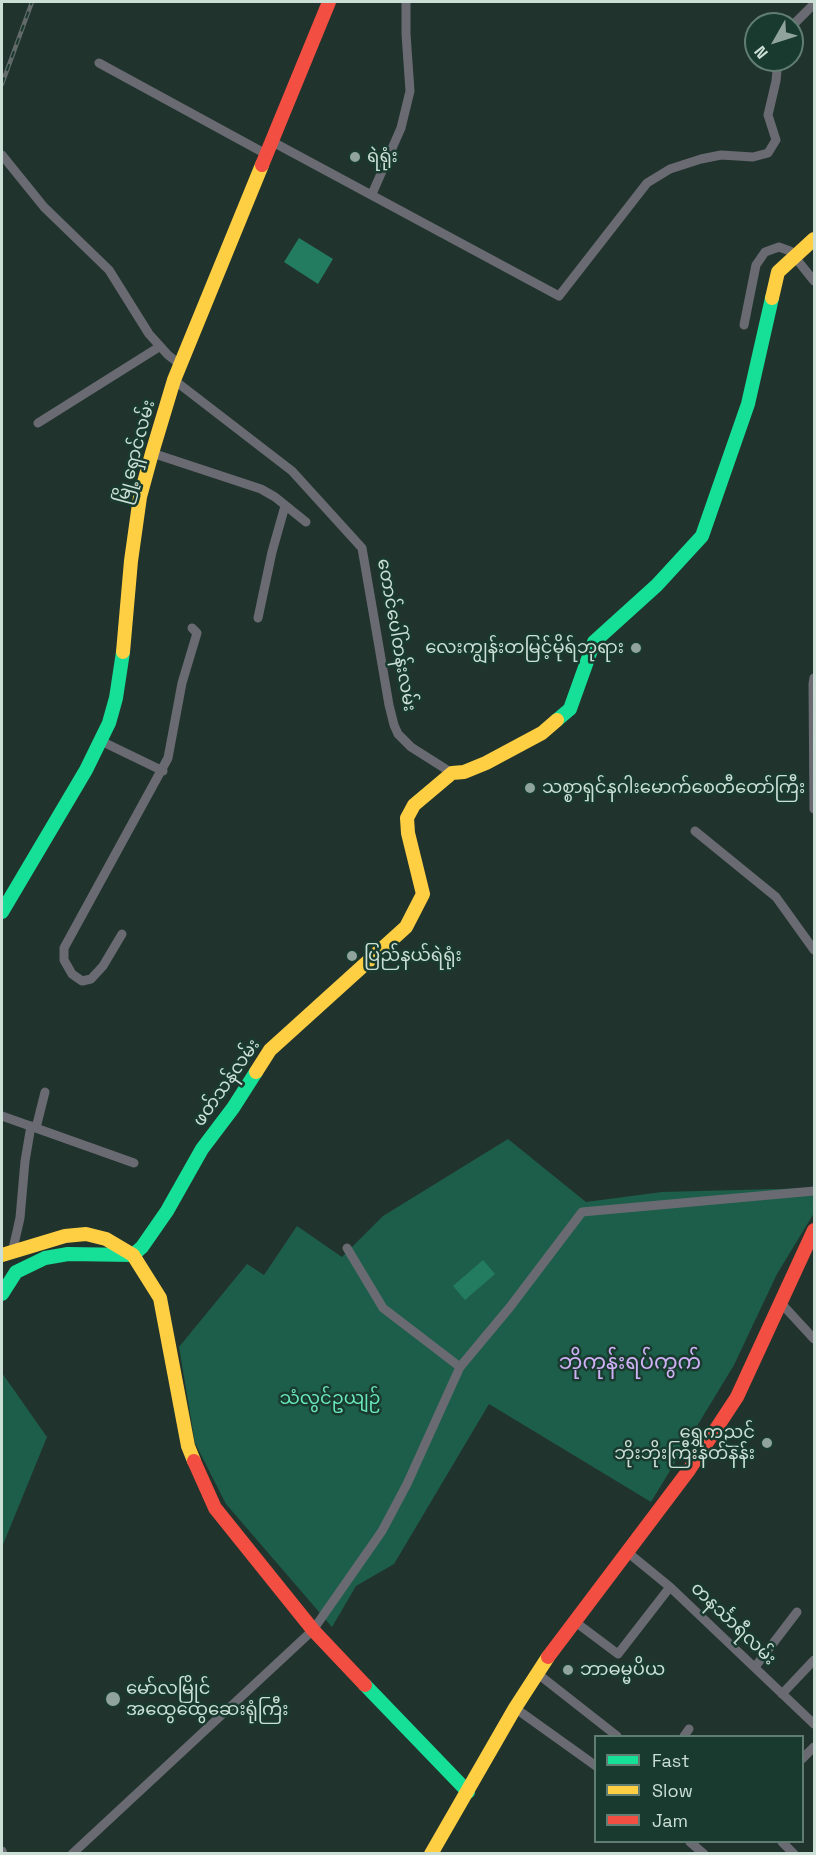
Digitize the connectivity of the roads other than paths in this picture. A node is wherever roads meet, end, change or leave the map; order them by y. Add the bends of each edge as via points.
1 (329, 2) edge
2 (406, 2) edge
3 (99, 63) dead end
4 (777, 72) edge
5 (271, 141) junction
6 (266, 154) junction
7 (2, 155) edge
8 (372, 194) junction
9 (814, 239) edge
10 (795, 257) junction
11 (814, 281) edge
12 (744, 325) dead end
13 (159, 347) junction
14 (181, 365) junction
15 (174, 380) junction
16 (38, 423) dead end
17 (152, 453) junction
18 (285, 506) junction
19 (306, 522) dead end
20 (258, 618) dead end
21 (192, 628) dead end
22 (814, 678) edge
23 (101, 741) junction
24 (163, 771) junction
25 (452, 773) junction
26 (814, 808) edge
27 (695, 831) dead end
28 (2, 912) edge
29 (122, 934) dead end
30 (814, 950) edge
31 (45, 1092) dead end
32 (2, 1116) edge
33 (34, 1127) junction
34 (134, 1163) dead end
35 (814, 1191) edge
36 (814, 1230) edge
37 (347, 1248) dead end
38 (7, 1254) edge
39 (133, 1255) junction
40 (2, 1294) edge
41 (780, 1302) junction
42 (814, 1339) edge
43 (460, 1366) junction
44 (626, 1551) junction
45 (670, 1587) junction
46 (797, 1612) dead end
47 (574, 1621) junction
48 (314, 1630) junction
49 (814, 1660) edge
50 (755, 1667) junction
51 (538, 1674) junction
52 (782, 1694) junction
53 (515, 1708) junction
54 (814, 1724) edge
55 (614, 1735) edge
56 (594, 1765) edge
57 (468, 1792) junction
58 (692, 1843) edge
59 (783, 1843) edge
60 (72, 1854) edge
61 (431, 1854) edge
62 (704, 1854) edge
63 (794, 1854) edge

1 - 5 main road, မြို့ရှောင်လမ်း
2 - 8 street via 411,91 402,128
3 - 6 street
4 - 8 street via 768,114 776,140 768,153 701,159 670,169 647,183 559,296
5 - 6 main road, မြို့ရှောင်လမ်း
5 - 8 street
6 - 14 main road, မြို့ရှောင်လမ်း
7 - 13 street via 44,207 109,270
9 - 10 main road
10 - 11 street
10 - 12 street via 779,247 765,252 756,265
10 - 25 main road via 778,272 748,404 702,536 657,585 594,642 570,708 542,733 486,763
13 - 14 street
13 - 16 street
14 - 15 main road, မြို့ရှောင်လမ်း
15 - 17 main road, မြို့ရှောင်လမ်း
15 - 25 street, တောင်ပေါ်တန်းလမ်း via 292,471 362,548 394,725 411,747
17 - 18 street via 261,489
17 - 23 main road, မြို့ရှောင်လမ်း via 140,497 116,698
18 - 19 street
18 - 20 street
21 - 24 street via 197,633
22 - 26 street
23 - 24 street
23 - 28 main road, မြို့ရှောင်လမ်း
24 - 29 street via 64,948 67,967 78,980 91,979
25 - 39 main road, ဖတ်သန်လမ်း via 414,805 407,818 423,894 406,927 270,1050 202,1149 167,1211
27 - 30 street via 776,897
31 - 33 street
32 - 33 street
33 - 34 street
33 - 38 street via 25,1161 20,1218
35 - 43 street via 582,1212
36 - 41 main road
37 - 43 street via 383,1308
38 - 39 main road via 65,1236 86,1234 106,1239
39 - 40 main road via 68,1254 45,1258 16,1272
39 - 48 main road via 160,1298 188,1446 215,1508
41 - 42 street
41 - 44 main road via 737,1397 689,1470
43 - 48 street via 382,1531
44 - 45 street, တနင်္သာရီလမ်း
44 - 47 main road
45 - 47 street via 618,1654
45 - 50 street, တနင်္သာရီလမ်း
46 - 50 street
47 - 51 main road
48 - 57 main road
48 - 60 street
49 - 52 street
50 - 52 street, တနင်္သာရီလမ်း
51 - 53 main road
51 - 55 street
52 - 54 street, တနင်္သာရီလမ်း
53 - 56 street
53 - 57 main road
57 - 61 main road
58 - 62 street
59 - 63 street

